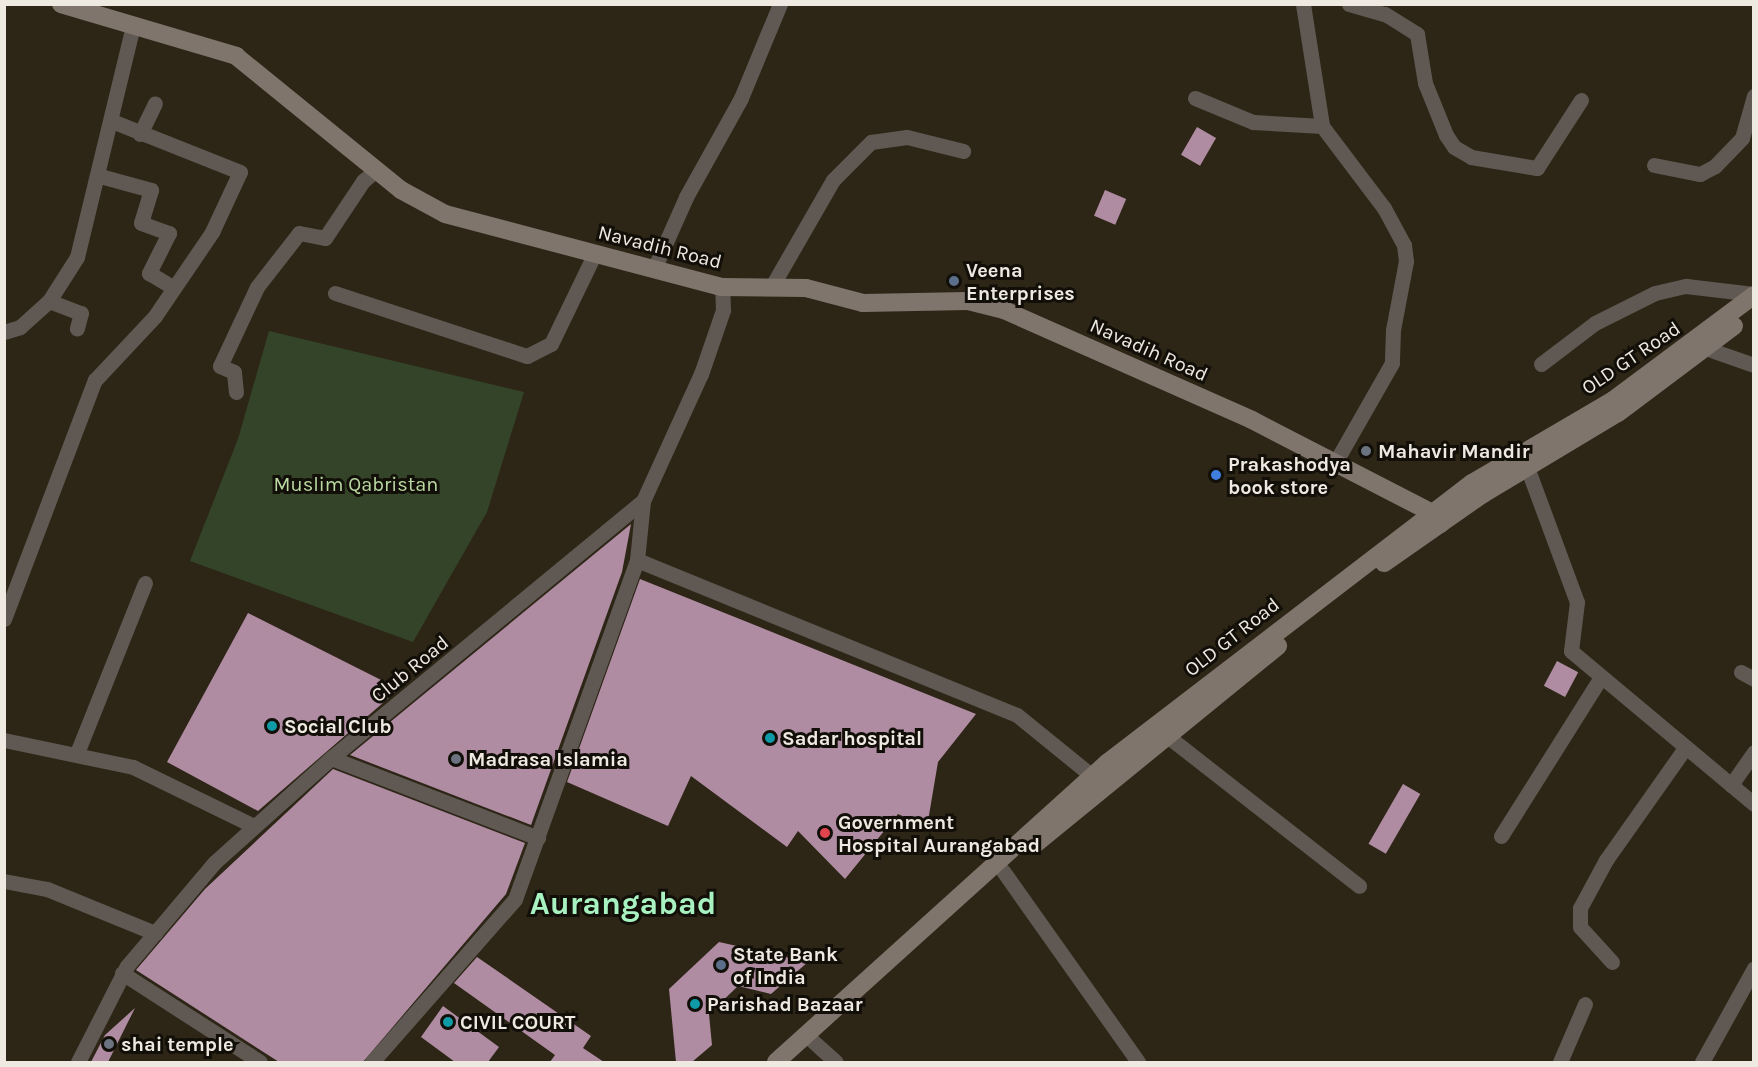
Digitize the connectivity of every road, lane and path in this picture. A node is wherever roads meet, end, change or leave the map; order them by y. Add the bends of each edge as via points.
1 (61, 4) edge
2 (780, 4) edge
3 (1303, 4) edge
4 (1349, 4) edge
5 (133, 26) junction
6 (1754, 96) edge
7 (1195, 98) dead end
8 (1581, 100) dead end
9 (155, 103) dead end
10 (112, 121) junction
11 (1322, 126) junction
12 (140, 134) junction
13 (963, 151) dead end
14 (1654, 165) dead end
15 (376, 170) junction
16 (100, 176) junction
17 (595, 253) junction
18 (654, 269) junction
19 (772, 286) junction
20 (722, 287) junction
21 (174, 288) junction
22 (335, 293) dead end
23 (1754, 295) edge
24 (49, 301) junction
25 (1754, 309) edge
26 (77, 328) dead end
27 (4, 332) edge
28 (1708, 349) junction
29 (1541, 364) dead end
30 (1754, 365) edge
31 (236, 392) dead end
32 (1335, 463) junction
33 (1527, 467) junction
34 (643, 501) junction
35 (1436, 518) junction
36 (637, 560) junction
37 (145, 583) dead end
38 (4, 619) edge
39 (1600, 679) junction
40 (1166, 735) junction
41 (4, 740) edge
42 (1685, 748) junction
43 (1754, 752) edge
44 (77, 753) junction
45 (331, 758) junction
46 (1092, 776) junction
47 (1731, 785) junction
48 (1754, 804) edge
49 (254, 826) junction
50 (1501, 836) dead end
51 (538, 838) junction
52 (1003, 871) junction
53 (4, 881) edge
54 (1359, 886) dead end
55 (155, 933) junction
56 (1612, 962) dead end
57 (1754, 968) edge
58 (122, 973) junction
59 (1585, 1004) dead end
60 (809, 1039) junction
61 (78, 1062) edge
62 (260, 1062) edge
63 (372, 1062) edge
64 (776, 1062) edge
65 (792, 1062) edge
66 (836, 1062) edge
67 (1138, 1062) edge
68 (1560, 1062) edge
69 (1702, 1062) edge

1 - 5 main road, Navadih Road
2 - 18 street via 741,98 686,196
3 - 11 street
4 - 8 street via 1385,14 1417,34 1425,83 1446,135 1454,147 1471,157 1537,168
5 - 10 street
5 - 15 main road, Navadih Road via 236,56
6 - 14 street via 1742,138 1715,166 1700,174
7 - 11 street via 1253,122
9 - 12 street
10 - 12 street
10 - 16 street
11 - 32 street via 1384,208 1404,245 1406,261 1393,330 1392,363
12 - 21 street via 240,172 212,232
13 - 19 street via 907,137 871,142 833,180
15 - 17 main road, Navadih Road via 400,190 445,214
15 - 31 street via 363,181 325,238 299,233 257,287 220,366 234,372
16 - 21 street via 151,190 141,223 169,233 149,273
16 - 24 street via 77,257
17 - 18 main road, Navadih Road
17 - 22 street via 551,344 527,356
18 - 20 main road, Navadih Road
19 - 20 main road, Navadih Road
19 - 32 main road, Navadih Road via 806,288 862,303 968,301 1004,310 1252,420
20 - 34 street, Club Road via 723,310 702,374
21 - 38 street via 155,316 94,380
23 - 29 street via 1686,286 1655,293 1595,323
23 - 35 main road, OLD GT Road via 1612,401 1472,483
24 - 26 street via 81,313
24 - 27 street via 20,327
25 - 28 main road, OLD GT Road
28 - 30 street
28 - 33 main road, OLD GT Road via 1618,413
32 - 35 main road, Navadih Road
33 - 35 main road, OLD GT Road
33 - 39 street via 1577,602 1571,651
34 - 36 street
34 - 45 street, Club Road
35 - 40 main road, OLD GT Road
35 - 46 main road, OLD GT Road
36 - 46 street via 1017,715
36 - 51 street
37 - 44 street
39 - 42 street
39 - 50 street
40 - 52 main road, OLD GT Road
40 - 54 street
41 - 44 street
42 - 47 street
42 - 56 street via 1606,860 1580,908 1580,927
43 - 47 street
44 - 49 street via 155,776
45 - 49 street, Club Road
45 - 51 street
46 - 60 main road, OLD GT Road
47 - 48 street
49 - 55 street, Club Road via 215,862
51 - 63 street via 507,911
52 - 60 main road, OLD GT Road
52 - 67 street
53 - 55 street via 47,889
55 - 58 street, Club Road
57 - 69 street
58 - 61 street, Club Road
58 - 62 street
59 - 68 street
60 - 64 main road, OLD GT Road
60 - 65 main road
60 - 66 street

